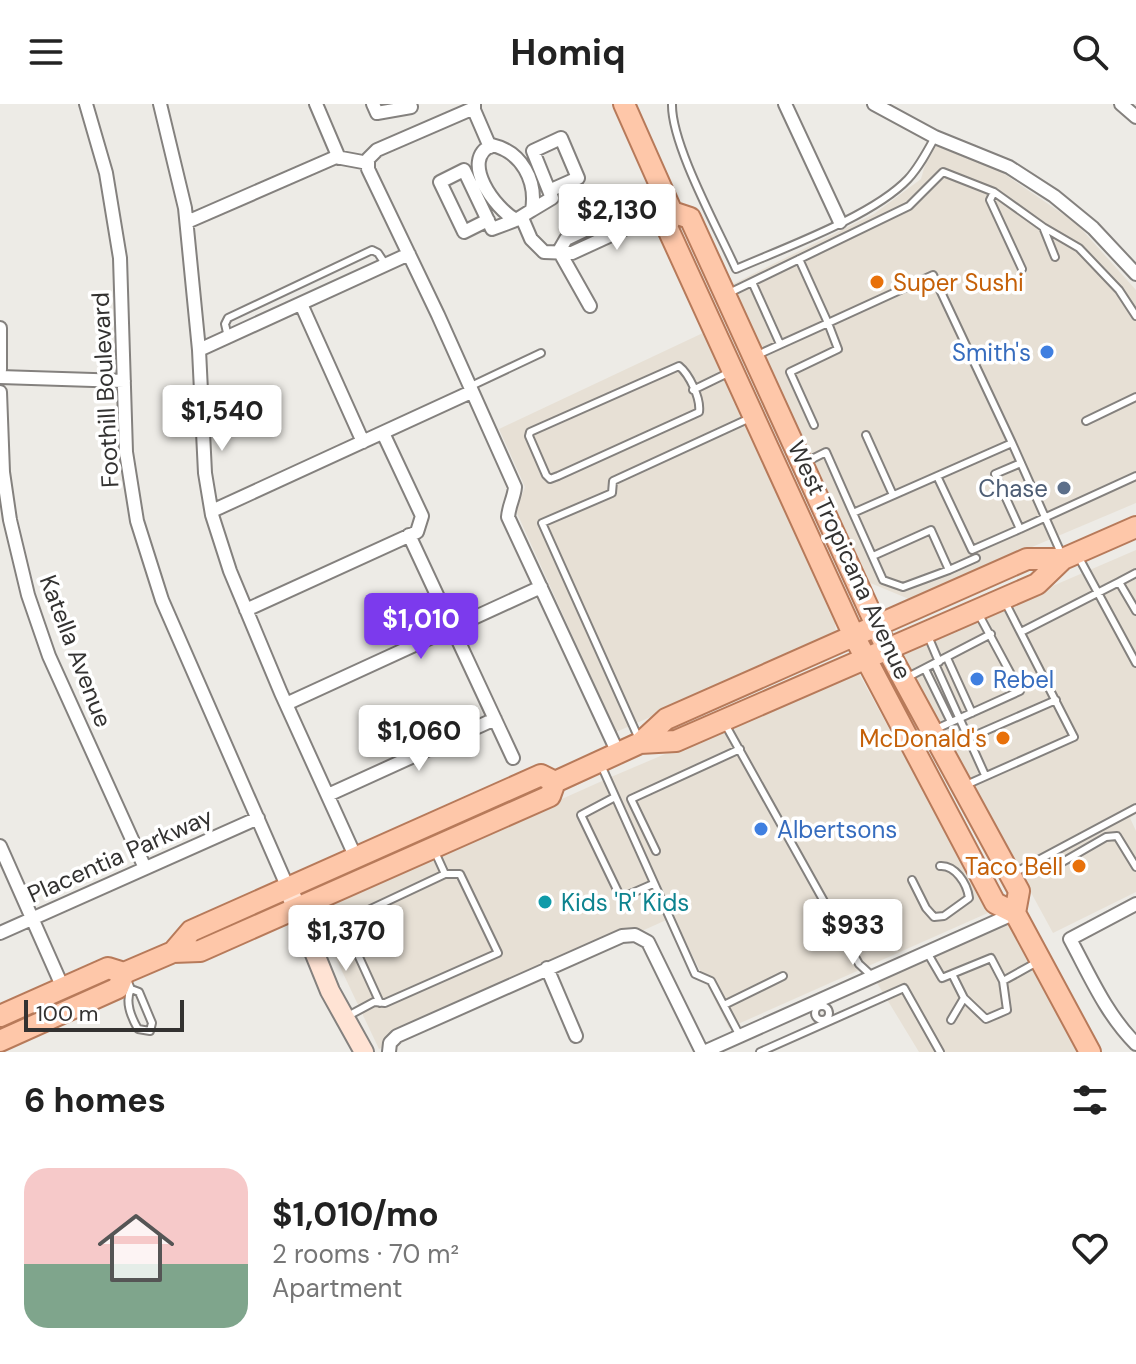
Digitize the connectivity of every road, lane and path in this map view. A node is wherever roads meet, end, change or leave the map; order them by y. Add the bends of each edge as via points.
1 (86, 104) edge
2 (160, 104) edge
3 (316, 104) edge
4 (373, 104) edge
5 (624, 104) edge
6 (672, 104) edge
7 (785, 104) edge
8 (874, 104) edge
9 (1121, 104) edge
10 (410, 105) edge
11 (474, 106) edge
12 (1136, 117) edge
13 (423, 130) junction
14 (935, 137) junction
15 (490, 147) junction
16 (339, 158) junction
17 (368, 163) junction
18 (551, 190) dead end
19 (994, 192) junction
20 (666, 206) junction
21 (523, 216) junction
22 (488, 220) junction
23 (187, 222) junction
24 (840, 222) junction
25 (1043, 227) junction
26 (559, 251) junction
27 (409, 254) junction
28 (1055, 257) dead end
29 (799, 259) junction
30 (386, 265) junction
31 (1022, 269) dead end
32 (1136, 274) edge
33 (689, 275) junction
34 (752, 282) junction
35 (725, 295) junction
36 (301, 304) junction
37 (590, 306) dead end
38 (1136, 316) edge
39 (828, 323) junction
40 (0, 328) edge
41 (228, 337) junction
42 (780, 344) junction
43 (199, 350) junction
44 (541, 353) dead end
45 (753, 356) junction
46 (0, 370) edge
47 (733, 371) junction
48 (0, 377) edge
49 (124, 381) junction
50 (470, 390) junction
51 (693, 390) junction
52 (0, 392) edge
53 (1136, 397) edge
54 (754, 417) junction
55 (1086, 421) dead end
56 (814, 425) dead end
57 (383, 433) junction
58 (866, 435) dead end
59 (363, 442) junction
60 (1012, 443) junction
61 (1021, 463) junction
62 (802, 464) junction
63 (937, 476) junction
64 (1136, 476) edge
65 (893, 495) junction
66 (212, 511) junction
67 (853, 513) junction
68 (1045, 517) junction
69 (5, 520) edge
70 (1136, 527) edge
71 (1020, 529) junction
72 (409, 535) junction
73 (972, 550) junction
74 (873, 556) junction
75 (1070, 556) junction
76 (976, 558) junction
77 (949, 570) junction
78 (1136, 573) edge
79 (984, 578) junction
80 (1119, 582) junction
81 (541, 587) junction
82 (1097, 593) junction
83 (1003, 599) junction
84 (246, 610) junction
85 (976, 610) junction
86 (1136, 611) edge
87 (877, 626) junction
88 (452, 627) junction
89 (926, 632) junction
90 (1021, 632) junction
91 (991, 634) junction
92 (854, 636) junction
93 (887, 649) junction
94 (865, 658) junction
95 (947, 658) junction
96 (937, 663) junction
97 (1136, 663) edge
98 (925, 669) junction
99 (904, 679) junction
100 (1056, 700) junction
101 (286, 704) junction
102 (972, 713) junction
103 (960, 718) junction
104 (495, 719) junction
105 (723, 721) junction
106 (942, 727) junction
107 (969, 738) junction
108 (640, 743) junction
109 (740, 749) junction
110 (609, 757) junction
111 (513, 758) dead end
112 (985, 775) junction
113 (555, 782) junction
114 (962, 787) junction
115 (328, 795) junction
116 (615, 797) junction
117 (1136, 808) edge
118 (258, 818) junction
119 (0, 846) edge
120 (433, 848) junction
121 (656, 851) dead end
122 (356, 858) junction
123 (940, 866) dead end
124 (1136, 867) edge
125 (145, 868) junction
126 (1047, 871) dead end
127 (445, 874) junction
128 (1010, 876) junction
129 (912, 880) dead end
130 (653, 884) junction
131 (288, 888) junction
132 (1136, 904) edge
133 (295, 909) junction
134 (1015, 913) junction
135 (32, 918) junction
136 (0, 933) edge
137 (173, 952) junction
138 (928, 954) junction
139 (1040, 960) junction
140 (547, 968) junction
141 (952, 974) junction
142 (783, 976) dead end
143 (874, 978) junction
144 (127, 981) junction
145 (1003, 981) junction
146 (63, 988) junction
147 (964, 998) junction
148 (380, 1003) junction
149 (818, 1004) junction
150 (724, 1005) junction
151 (0, 1016) edge
152 (345, 1018) junction
153 (951, 1020) dead end
154 (826, 1022) junction
155 (576, 1036) dead end
156 (741, 1037) junction
157 (0, 1041) edge
158 (1136, 1044) edge
159 (1085, 1048) edge
160 (364, 1052) edge
161 (389, 1052) edge
162 (703, 1052) edge
163 (760, 1052) edge
164 (940, 1052) edge

1 - 49 street, Foothill Boulevard via 116,230
2 - 23 street
3 - 16 street
4 - 10 street via 377,113
5 - 20 main road, West Tropicana Avenue
6 - 24 lane via 681,147 736,269
7 - 24 street
8 - 14 street
9 - 12 street
10 - 13 street
11 - 13 street
11 - 15 street
13 - 17 street via 377,150
14 - 24 lane via 908,180
14 - 32 street via 1009,167 1054,196
15 - 21 street via 504,148 519,159 535,195
15 - 21 street via 478,160 478,170 505,214
16 - 17 street
16 - 23 street
17 - 27 street
18 - 21 street via 552,198
19 - 25 lane
19 - 29 lane via 943,172 909,206
19 - 31 lane via 990,200
20 - 26 street via 572,253
20 - 33 main road, West Tropicana Avenue via 667,227
20 - 35 main road, West Tropicana Avenue via 690,218
21 - 22 street via 492,229
21 - 26 street via 531,239 544,252
22 - 22 street via 464,170 440,182 464,232
23 - 43 street
25 - 28 lane
25 - 38 lane via 1079,248
26 - 37 street
27 - 30 street
27 - 50 street
29 - 34 lane
29 - 39 lane
30 - 36 street
30 - 41 lane via 372,250 228,318
33 - 45 main road via 712,296 738,350
33 - 47 main road, West Tropicana Avenue
34 - 35 lane
34 - 42 lane
35 - 45 main road, West Tropicana Avenue
36 - 41 street
36 - 59 street
39 - 42 lane
39 - 56 lane via 838,349 790,372
39 - 60 lane via 933,275
40 - 46 street
41 - 43 street
42 - 45 lane
43 - 66 street
44 - 50 lane
45 - 62 main road, West Tropicana Avenue
47 - 51 lane
47 - 54 main road, West Tropicana Avenue
48 - 49 street
49 - 118 street, Foothill Boulevard via 129,475 148,561
50 - 57 street
50 - 81 street via 515,487 508,517
51 - 51 lane via 684,370 671,368 529,436 550,479 699,412
52 - 69 street, Katella Avenue
53 - 55 lane
54 - 92 main road, West Tropicana Avenue
54 - 108 lane via 613,481 612,493 542,523
57 - 59 street
57 - 72 street via 422,516 417,532
58 - 65 lane
59 - 66 street
60 - 61 lane
60 - 63 lane
61 - 68 lane
61 - 71 lane via 995,474
62 - 67 lane via 826,452
62 - 87 main road, West Tropicana Avenue
63 - 65 lane
63 - 73 lane
64 - 68 lane
65 - 67 lane
66 - 84 street
67 - 74 lane
68 - 71 lane
68 - 75 lane
69 - 125 street, Katella Avenue via 49,656
70 - 75 main road
71 - 73 lane
72 - 84 street
72 - 88 street
73 - 76 lane
74 - 77 lane via 883,580 903,587
74 - 77 lane via 931,530
75 - 79 main road via 1027,559
75 - 82 lane
75 - 83 main road via 1037,584
76 - 77 lane
76 - 79 lane
78 - 80 lane
79 - 87 main road
80 - 82 lane
80 - 86 lane
81 - 88 street
81 - 110 street
82 - 90 lane
82 - 97 lane
83 - 85 main road
83 - 90 lane
84 - 101 street
85 - 89 main road
85 - 91 lane
87 - 92 main road
87 - 93 main road, West Tropicana Avenue
88 - 101 street
88 - 104 street
89 - 93 main road
89 - 96 lane
90 - 100 lane
91 - 95 lane
91 - 102 lane via 1020,691
92 - 94 main road, West Tropicana Avenue
92 - 108 main road via 666,719
93 - 94 main road
93 - 99 main road, West Tropicana Avenue
94 - 105 main road
94 - 134 main road, West Tropicana Avenue via 995,903
95 - 96 lane
95 - 102 lane
96 - 98 lane
96 - 103 lane
98 - 99 lane
98 - 106 lane
99 - 106 main road, West Tropicana Avenue
100 - 107 lane
100 - 112 lane via 1074,737
101 - 115 street
102 - 103 lane
103 - 106 lane
103 - 107 lane
104 - 111 street
104 - 115 street
105 - 108 main road via 676,741
105 - 109 lane
106 - 114 main road, West Tropicana Avenue
107 - 112 lane
108 - 110 main road
109 - 121 lane via 631,799
109 - 143 lane via 859,964
110 - 113 main road
110 - 116 lane
112 - 114 lane
113 - 120 main road via 550,796
113 - 122 main road via 541,775
114 - 128 main road, West Tropicana Avenue
115 - 122 street
116 - 130 lane
116 - 130 lane via 581,815 621,898
117 - 128 lane
118 - 125 street, Placentia Parkway
118 - 131 street, Foothill Boulevard
119 - 135 street
120 - 127 lane
120 - 133 main road
122 - 131 main road
123 - 129 lane via 955,871 969,898 944,916 934,917 926,908
124 - 126 lane via 1117,836 1106,837
125 - 135 street, Placentia Parkway
127 - 148 lane via 343,922
127 - 148 lane via 460,874 498,953
128 - 134 main road, West Tropicana Avenue via 1019,891
130 - 150 lane via 695,974 711,981
131 - 133 street
131 - 137 main road via 191,931
132 - 158 street via 1070,939 1105,1006
133 - 137 main road via 200,951
133 - 152 street
134 - 138 street
134 - 139 main road, West Tropicana Avenue
135 - 136 street, Placentia Parkway
135 - 146 street
137 - 144 main road
138 - 141 lane via 942,978
138 - 143 street
139 - 145 lane
139 - 159 main road, West Tropicana Avenue
140 - 155 street
140 - 161 street via 397,1036
140 - 162 street via 635,935 648,942
141 - 145 lane via 991,958
141 - 147 lane
142 - 150 lane
143 - 149 street
144 - 144 lane via 134,1022 138,1029 150,1031 152,1023 139,992
144 - 146 main road via 108,968
144 - 157 main road
145 - 147 lane via 1007,1010 986,1019
146 - 151 main road
147 - 153 lane
148 - 152 lane
149 - 154 lane via 814,1013
149 - 156 street
150 - 156 lane
152 - 160 street
154 - 163 lane
154 - 164 lane via 904,988
156 - 162 street

